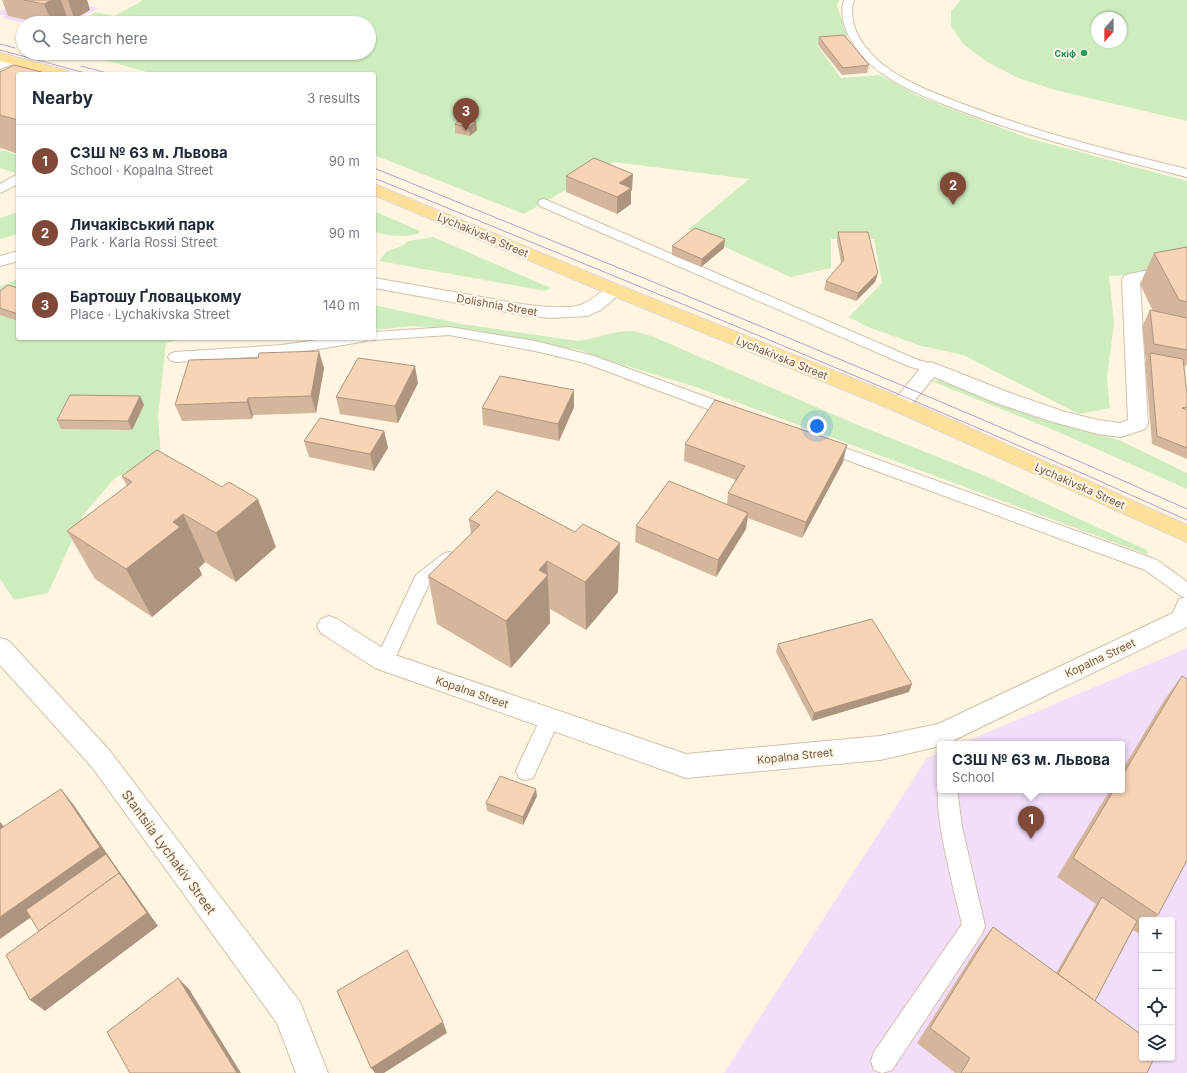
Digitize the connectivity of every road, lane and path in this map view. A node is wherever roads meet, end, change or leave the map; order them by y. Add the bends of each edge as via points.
1 (849, 0) edge
2 (3, 60) edge
3 (54, 72) edge
4 (1187, 174) edge
5 (16, 179) edge
6 (0, 189) edge
7 (376, 190) edge
8 (544, 204) dead end
9 (16, 257) edge
10 (0, 261) edge
11 (1158, 273) edge
12 (376, 283) edge
13 (615, 290) junction
14 (376, 336) edge
15 (348, 340) edge
16 (175, 357) dead end
17 (931, 368) junction
18 (900, 405) junction
19 (748, 418) edge
20 (808, 439) edge
21 (1187, 534) edge
22 (461, 549) edge
23 (1187, 591) edge
24 (1187, 606) edge
25 (329, 626) dead end
26 (0, 648) edge
27 (384, 661) junction
28 (550, 719) junction
29 (942, 739) edge
30 (526, 771) dead end
31 (947, 793) edge
32 (883, 1061) dead end
33 (312, 1073) edge

1 - 4 lane via 846,7 848,20 852,34 861,47 888,73 911,87 987,118 1038,135
2 - 3 main road
5 - 6 lane
7 - 13 main road, Lychakivska Street
8 - 17 lane
9 - 10 street
11 - 17 street via 1131,279 1138,424 1121,430 1060,417 1003,398
12 - 13 street, Dolishnia Street via 550,313 581,312 595,306
13 - 18 main road, Lychakivska Street
14 - 19 lane via 449,331 535,346 589,359
15 - 16 lane via 282,350
17 - 18 street
18 - 21 main road, Lychakivska Street
20 - 23 lane via 1151,565
22 - 27 lane via 422,580
24 - 29 street, Kopalna Street via 1182,619
25 - 27 street, Kopalna Street
26 - 33 street, Stantsiia Lychakiv Street via 101,759 289,1013
27 - 28 street, Kopalna Street
28 - 29 street, Kopalna Street via 686,766 880,748
28 - 30 lane
31 - 32 lane via 951,827 974,926

